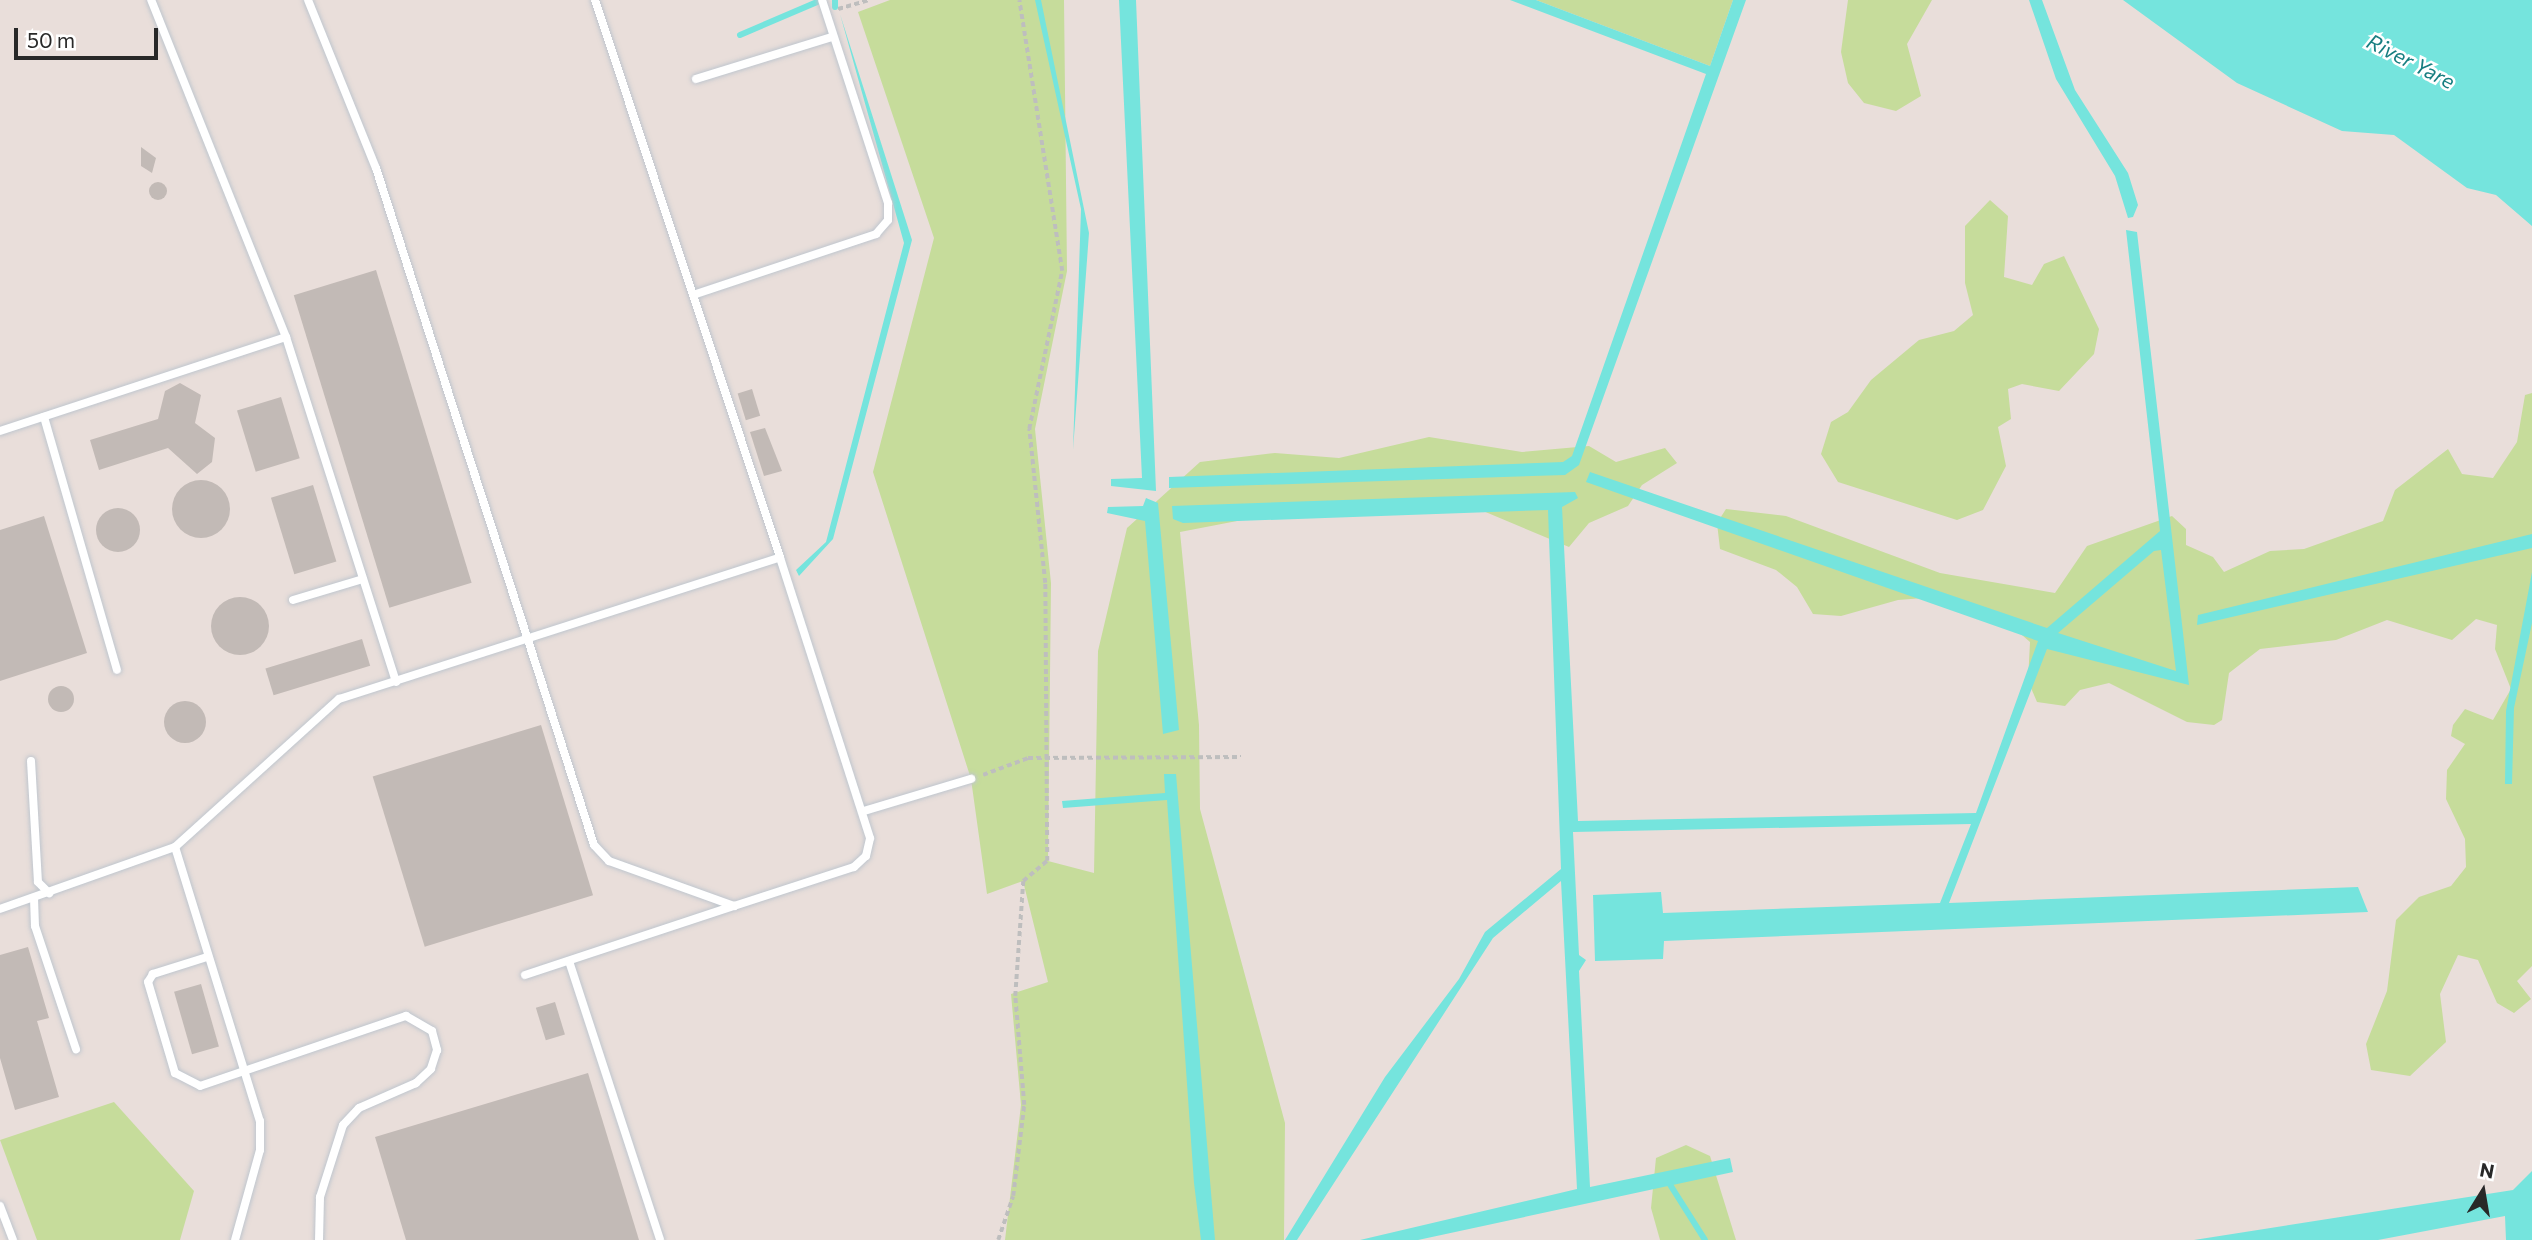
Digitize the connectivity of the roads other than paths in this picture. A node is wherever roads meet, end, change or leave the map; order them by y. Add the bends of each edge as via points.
1 (151, 0) edge
2 (308, 0) edge
3 (595, 0) edge
4 (822, 0) edge
5 (832, 37) junction
6 (696, 79) dead end
7 (696, 294) junction
8 (286, 337) junction
9 (44, 417) junction
10 (0, 431) edge
11 (780, 557) junction
12 (363, 579) junction
13 (293, 600) dead end
14 (528, 640) junction
15 (117, 670) dead end
16 (396, 682) junction
17 (31, 761) dead end
18 (971, 779) road end
19 (864, 811) junction
20 (175, 846) junction
21 (49, 894) junction
22 (34, 898) junction
23 (734, 906) junction
24 (0, 909) edge
25 (207, 957) junction
26 (569, 961) junction
27 (525, 975) dead end
28 (76, 1049) dead end
29 (243, 1067) junction
30 (0, 1206) edge
31 (13, 1240) edge
32 (234, 1240) edge
33 (320, 1240) edge
34 (660, 1240) edge

1 - 8 lane
2 - 14 lane via 376,168
3 - 7 lane
4 - 5 lane
5 - 6 lane
5 - 7 lane via 888,203 888,220 876,234
7 - 11 lane
8 - 9 lane
8 - 12 lane
9 - 10 lane
9 - 15 lane
11 - 14 lane
11 - 19 lane
12 - 13 lane
12 - 16 lane
14 - 16 lane
14 - 23 lane via 594,845 609,862
16 - 20 lane via 329,706
17 - 21 lane via 38,882
18 - 19 lane
19 - 23 lane via 870,838 866,856 854,867
20 - 21 lane
20 - 25 lane
21 - 22 lane
22 - 24 lane
22 - 28 lane via 35,926
23 - 26 lane
25 - 29 lane
25 - 29 lane via 153,974 148,982 175,1073 200,1086
26 - 27 lane
26 - 34 lane
29 - 32 lane via 260,1121 260,1150
29 - 33 lane via 406,1016 432,1031 437,1050 431,1069 416,1083 359,1108 343,1125 320,1197
30 - 31 lane

